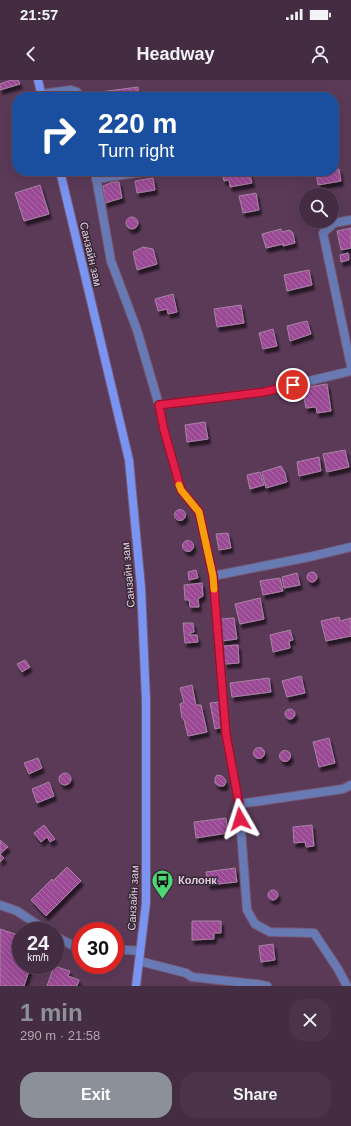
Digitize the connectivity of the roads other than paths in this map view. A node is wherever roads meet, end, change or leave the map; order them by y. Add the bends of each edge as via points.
1 (38, 80) edge
2 (40, 92) edge
3 (59, 92) edge
4 (77, 92) edge
5 (61, 176) edge
6 (96, 176) edge
7 (351, 220) edge
8 (351, 366) edge
9 (351, 371) edge
10 (159, 405) junction
11 (351, 547) edge
12 (213, 576) junction
13 (351, 785) edge
14 (239, 804) junction
15 (0, 905) edge
16 (34, 922) edge
17 (124, 950) edge
18 (140, 951) junction
19 (139, 961) junction
20 (136, 986) edge
21 (267, 986) edge
22 (347, 986) edge

1 - 2 main road
3 - 4 street
5 - 18 main road, Санзайн зам via 129,460 141,587 146,700 146,903
6 - 10 street via 110,261 137,330
7 - 8 street via 334,223 323,233
9 - 10 street via 264,392
10 - 12 street via 181,490 199,512
11 - 12 street
12 - 14 street via 226,734
13 - 14 street via 344,789
14 - 22 street via 247,910 255,924 270,932 314,933
15 - 16 street via 17,911
17 - 18 street
18 - 19 main road, Санзайн зам
19 - 20 main road, Санзайн зам
19 - 21 street via 186,973 192,977

